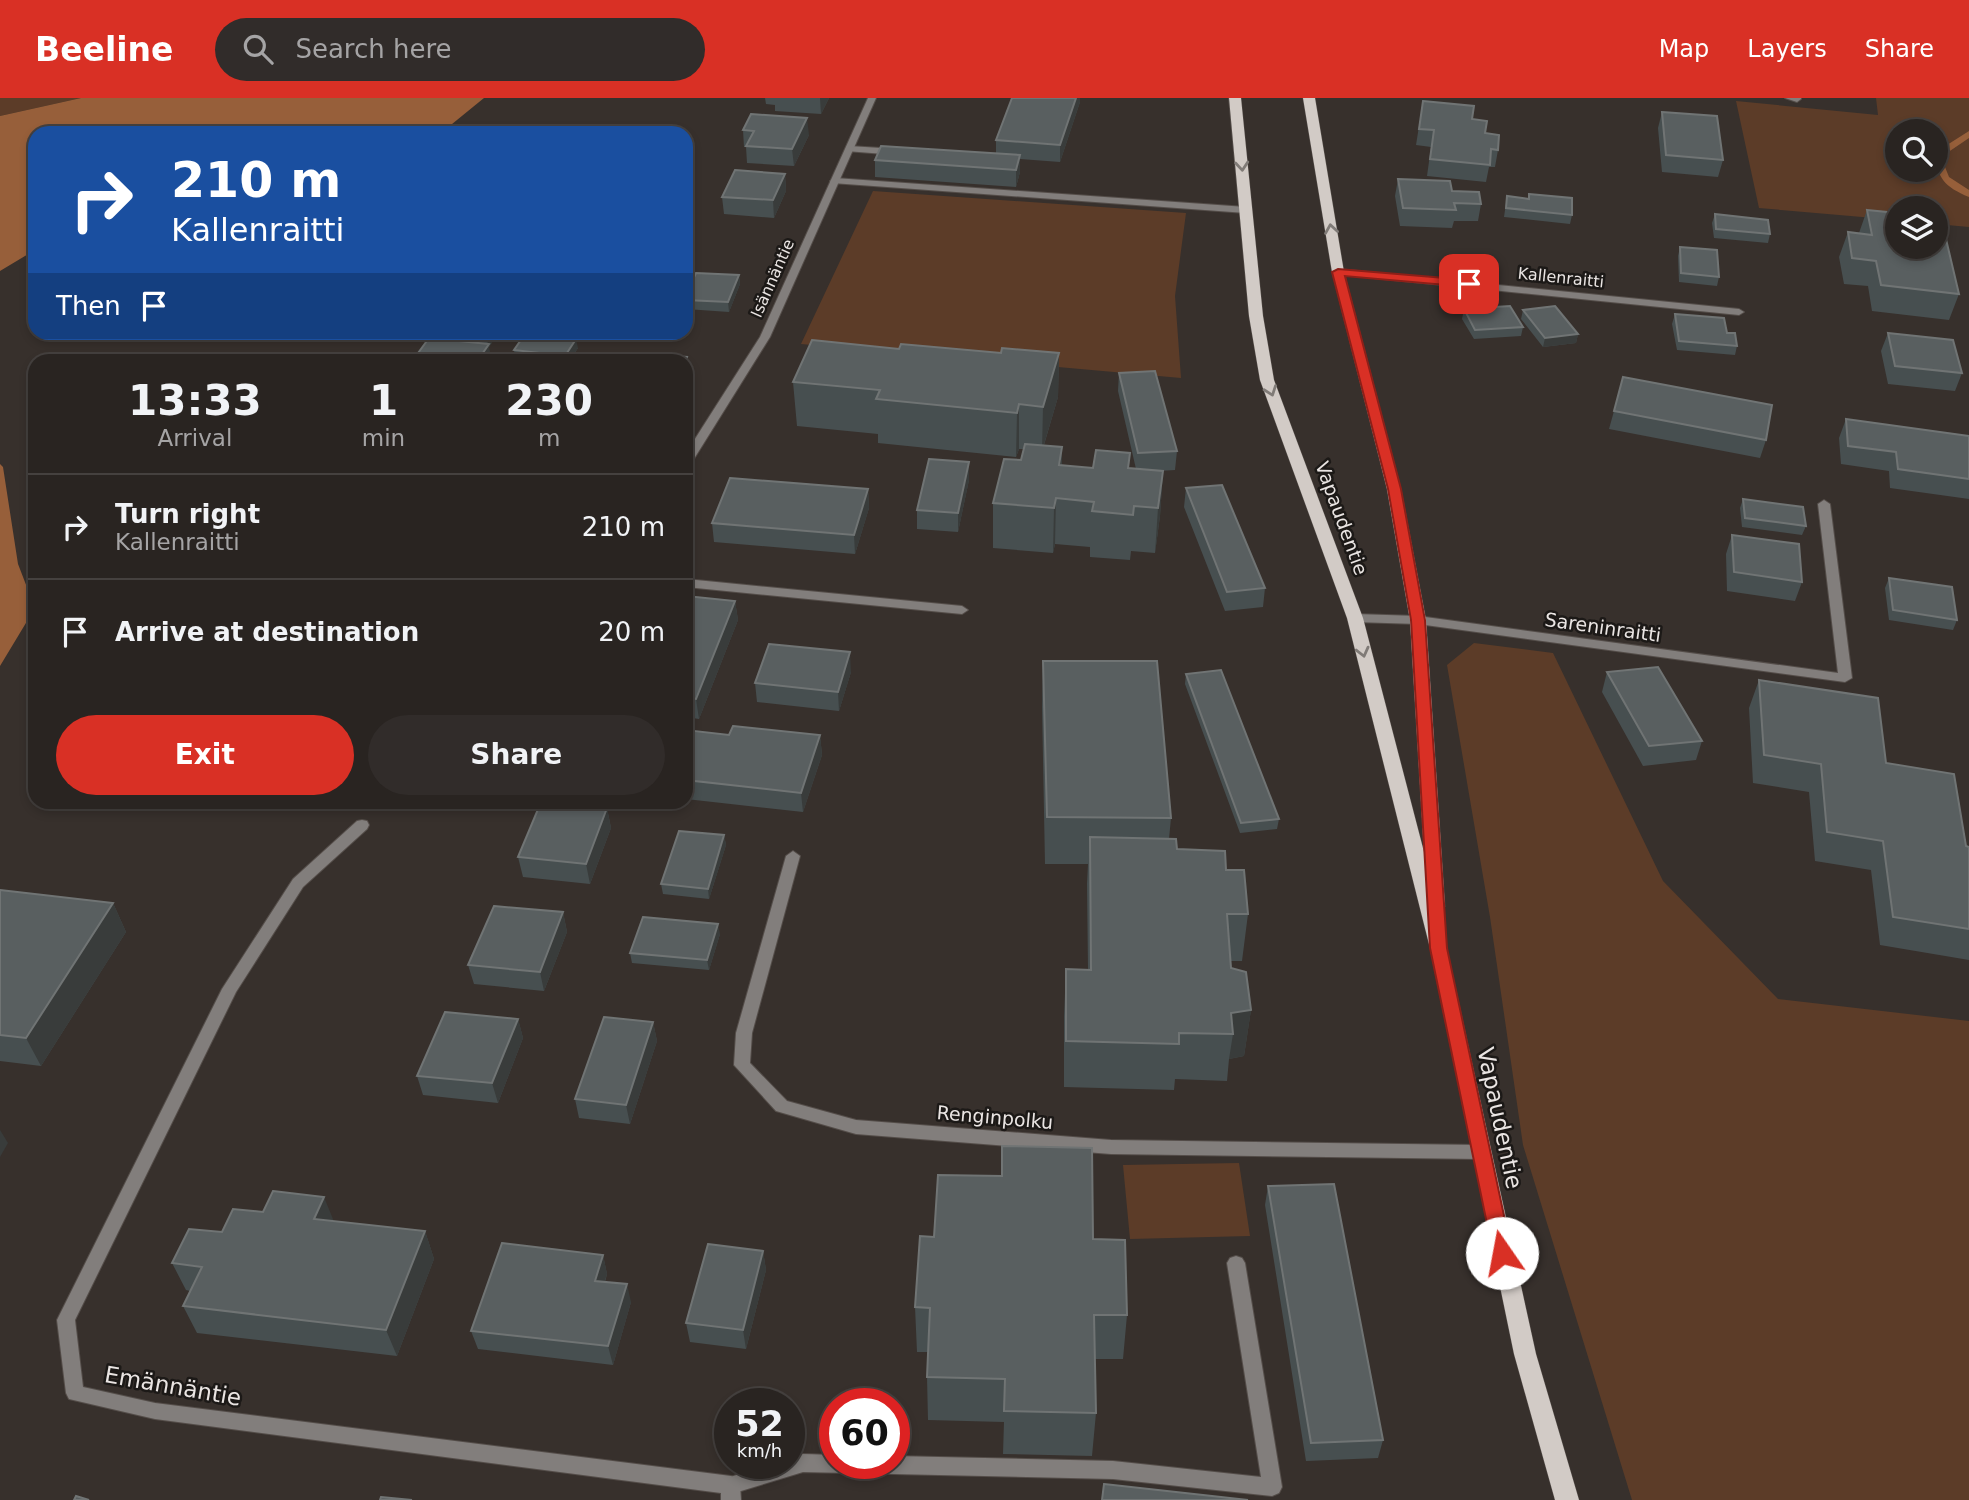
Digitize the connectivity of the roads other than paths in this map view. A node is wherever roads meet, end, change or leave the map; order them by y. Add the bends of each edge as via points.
1 (872, 98) edge
2 (1235, 98) edge
3 (1309, 98) edge
4 (1789, 98) edge
5 (1797, 99) edge
6 (849, 149) junction
7 (903, 153) edge
8 (835, 181) junction
9 (1246, 210) junction
10 (1338, 272) junction
11 (1739, 312) dead end
12 (693, 452) edge
13 (1824, 505) dead end
14 (693, 584) edge
15 (962, 610) dead end
16 (1355, 618) junction
17 (1418, 620) junction
18 (362, 825) dead end
19 (793, 856) dead end
20 (1439, 948) junction
21 (1480, 1152) junction
22 (1236, 1263) dead end
23 (731, 1493) edge
24 (1567, 1500) edge

1 - 6 street, Isännäntie
2 -> 9 main road, Vapaudentie
10 -> 3 main road, Vapaudentie
4 - 5 street
6 - 7 street
6 - 8 street, Isännäntie
8 - 9 street
8 - 12 street, Isännäntie via 765,337
9 -> 16 main road, Vapaudentie via 1267,380
10 - 11 street, Kallenraitti
10 - 17 main road, Vapaudentie via 1394,489
13 - 17 street, Sareninraitti via 1845,678
14 - 15 street
16 - 17 street, Sareninraitti
16 -> 20 main road, Vapaudentie
17 - 20 main road, Vapaudentie
18 - 23 street, Emännäntie via 298,883 230,989 66,1320 75,1393 155,1411
19 - 21 street, Renginpolku via 744,1033 742,1065 782,1107 856,1127 1111,1147
20 - 21 main road, Vapaudentie
21 - 24 main road, Vapaudentie via 1525,1354
22 - 23 street via 1272,1487 1113,1470 803,1463

